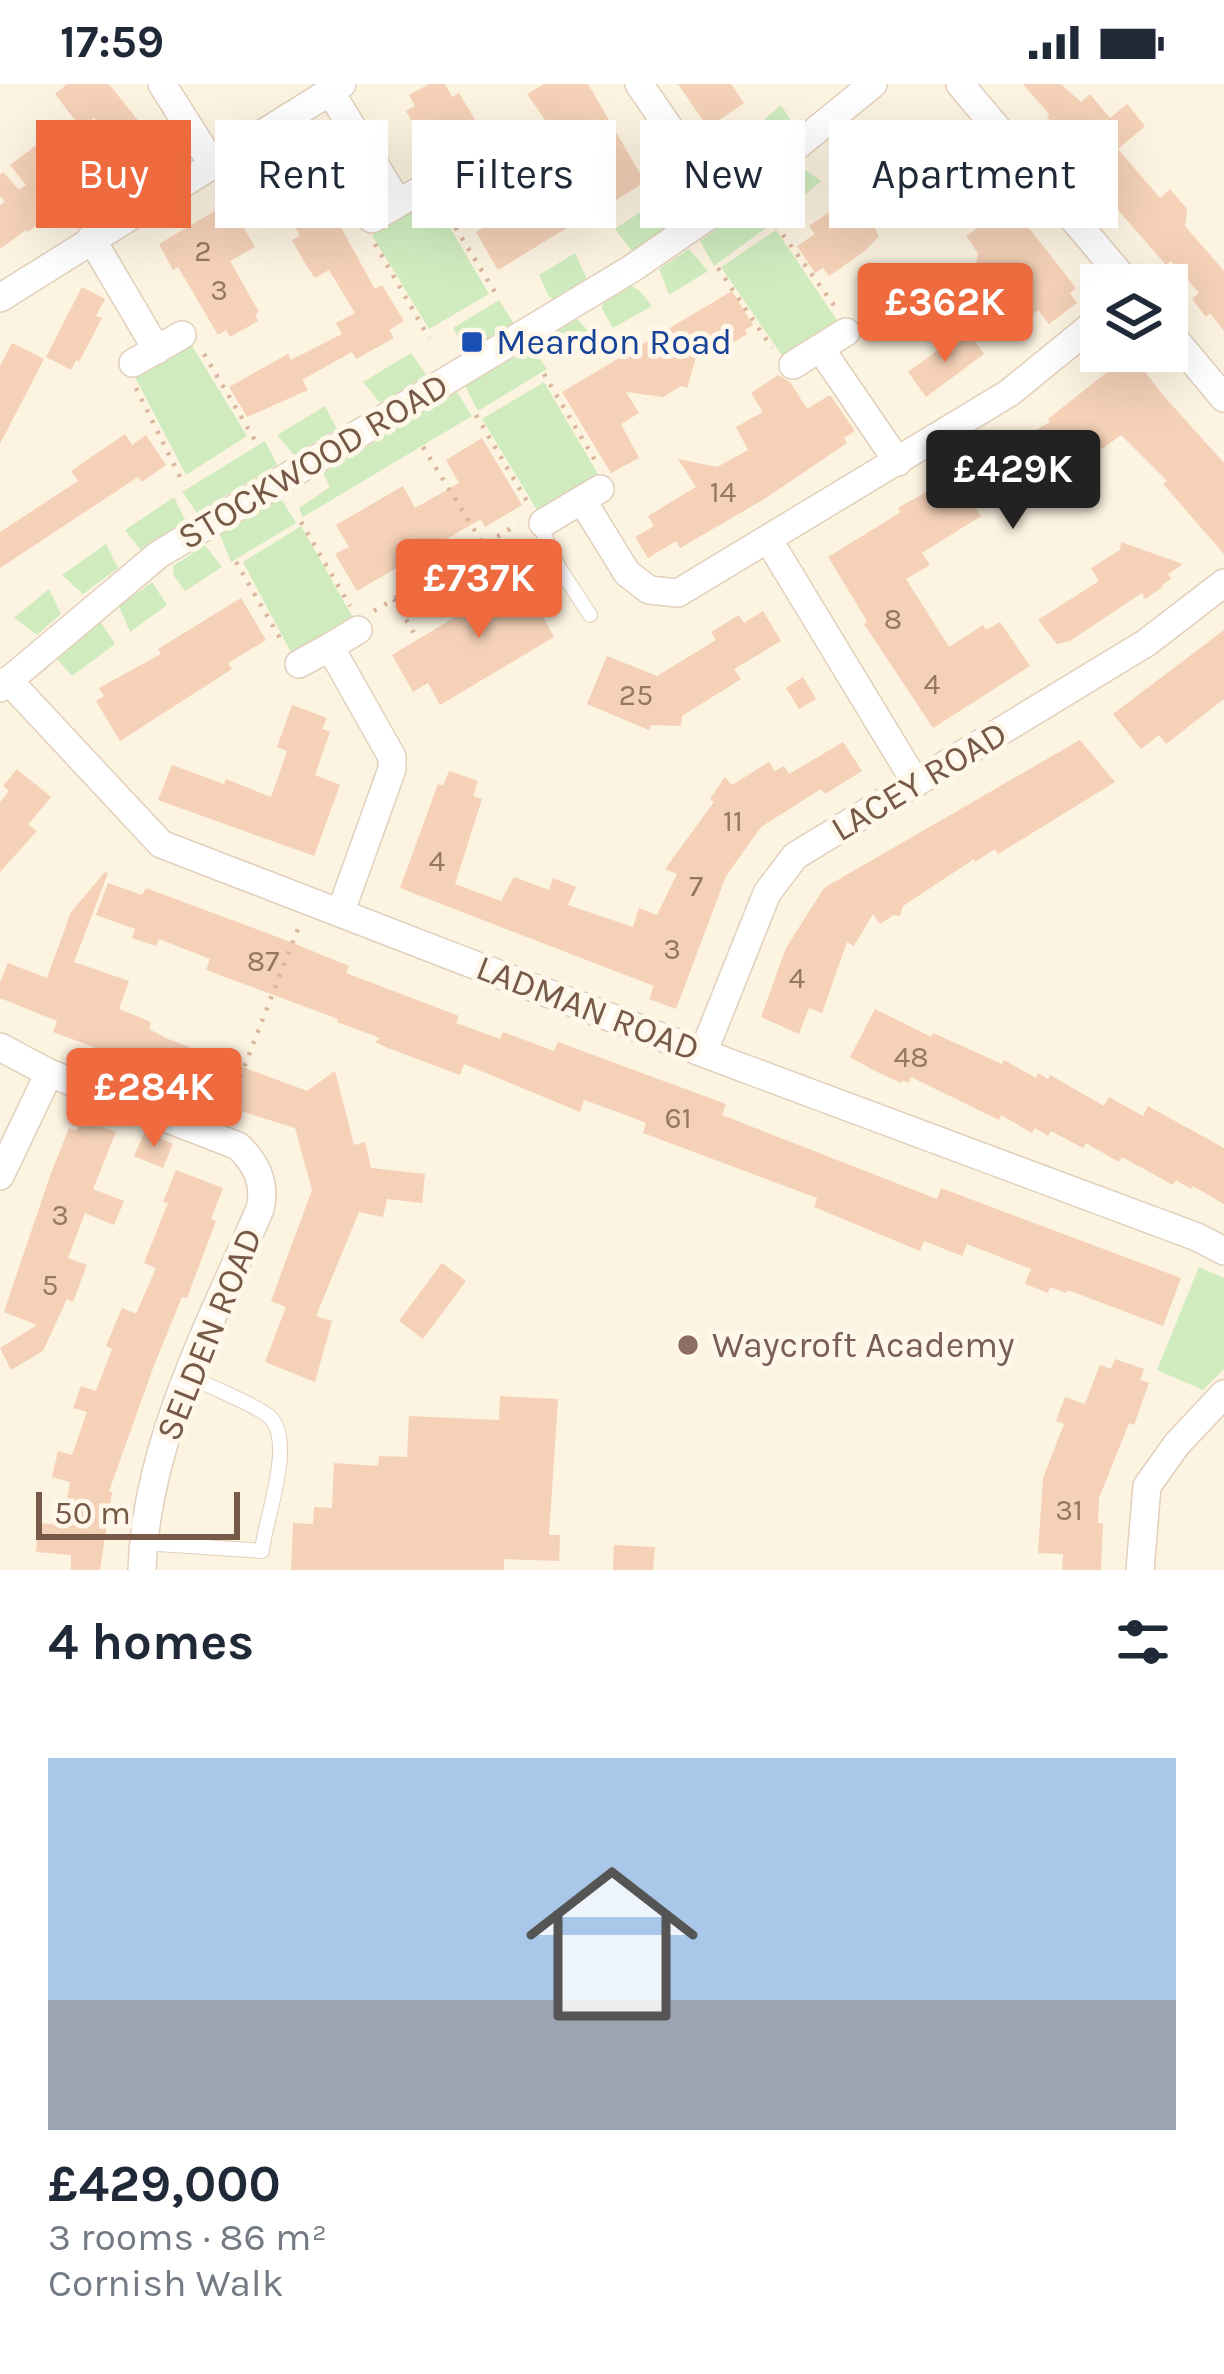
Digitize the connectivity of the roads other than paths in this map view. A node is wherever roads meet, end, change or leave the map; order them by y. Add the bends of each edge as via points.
1 (162, 84) edge
2 (639, 84) edge
3 (872, 84) edge
4 (960, 84) edge
5 (336, 87) edge
6 (358, 120) edge
7 (663, 120) edge
8 (805, 138) edge
9 (388, 164) edge
10 (213, 165) junction
11 (388, 209) edge
12 (690, 228) edge
13 (91, 238) junction
14 (1111, 264) edge
15 (0, 298) edge
16 (846, 332) road end
17 (182, 335) road end
18 (1080, 335) edge
19 (820, 348) junction
20 (1188, 355) edge
21 (793, 365) road end
22 (1224, 398) edge
23 (898, 462) junction
24 (538, 518) joint
25 (768, 539) junction
26 (1224, 583) edge
27 (590, 615) dead end
28 (358, 625) road end
29 (330, 647) junction
30 (298, 664) road end
31 (4, 684) edge
32 (916, 783) junction
33 (341, 911) junction
34 (0, 1047) edge
35 (703, 1054) junction
36 (49, 1073) junction
37 (0, 1176) edge
38 (1224, 1251) edge
39 (189, 1376) junction
40 (1224, 1394) edge
41 (143, 1556) edge
42 (1140, 1570) edge

1 - 10 street
2 - 7 street
3 - 8 street, STOCKWOOD ROAD
4 - 14 street
5 - 6 street
5 - 10 street
9 - 11 street via 410,196
10 - 13 street
12 - 31 street, STOCKWOOD ROAD via 158,555
13 - 15 street
13 - 17 street via 145,357
16 - 19 street
18 - 23 street via 1009,393
19 - 21 street
19 - 23 street
20 - 22 street
23 - 25 street
24 - 25 street via 591,495 627,573 649,590 678,593
24 - 27 lane
25 - 32 street
26 - 32 street, LACEY ROAD via 1146,643
28 - 29 street
29 - 30 street
29 - 33 street via 392,757
31 - 33 street, LADMAN ROAD via 160,844
32 - 35 street, LACEY ROAD via 795,856 767,893
33 - 35 street, LADMAN ROAD
34 - 36 street, SELDEN ROAD
35 - 38 street, LADMAN ROAD
36 - 37 street
36 - 39 street, SELDEN ROAD via 238,1147 252,1160 262,1197
39 - 41 street, SELDEN ROAD via 157,1466
39 - 41 lane via 272,1416 279,1459 271,1522 262,1551
40 - 42 street via 1147,1486

